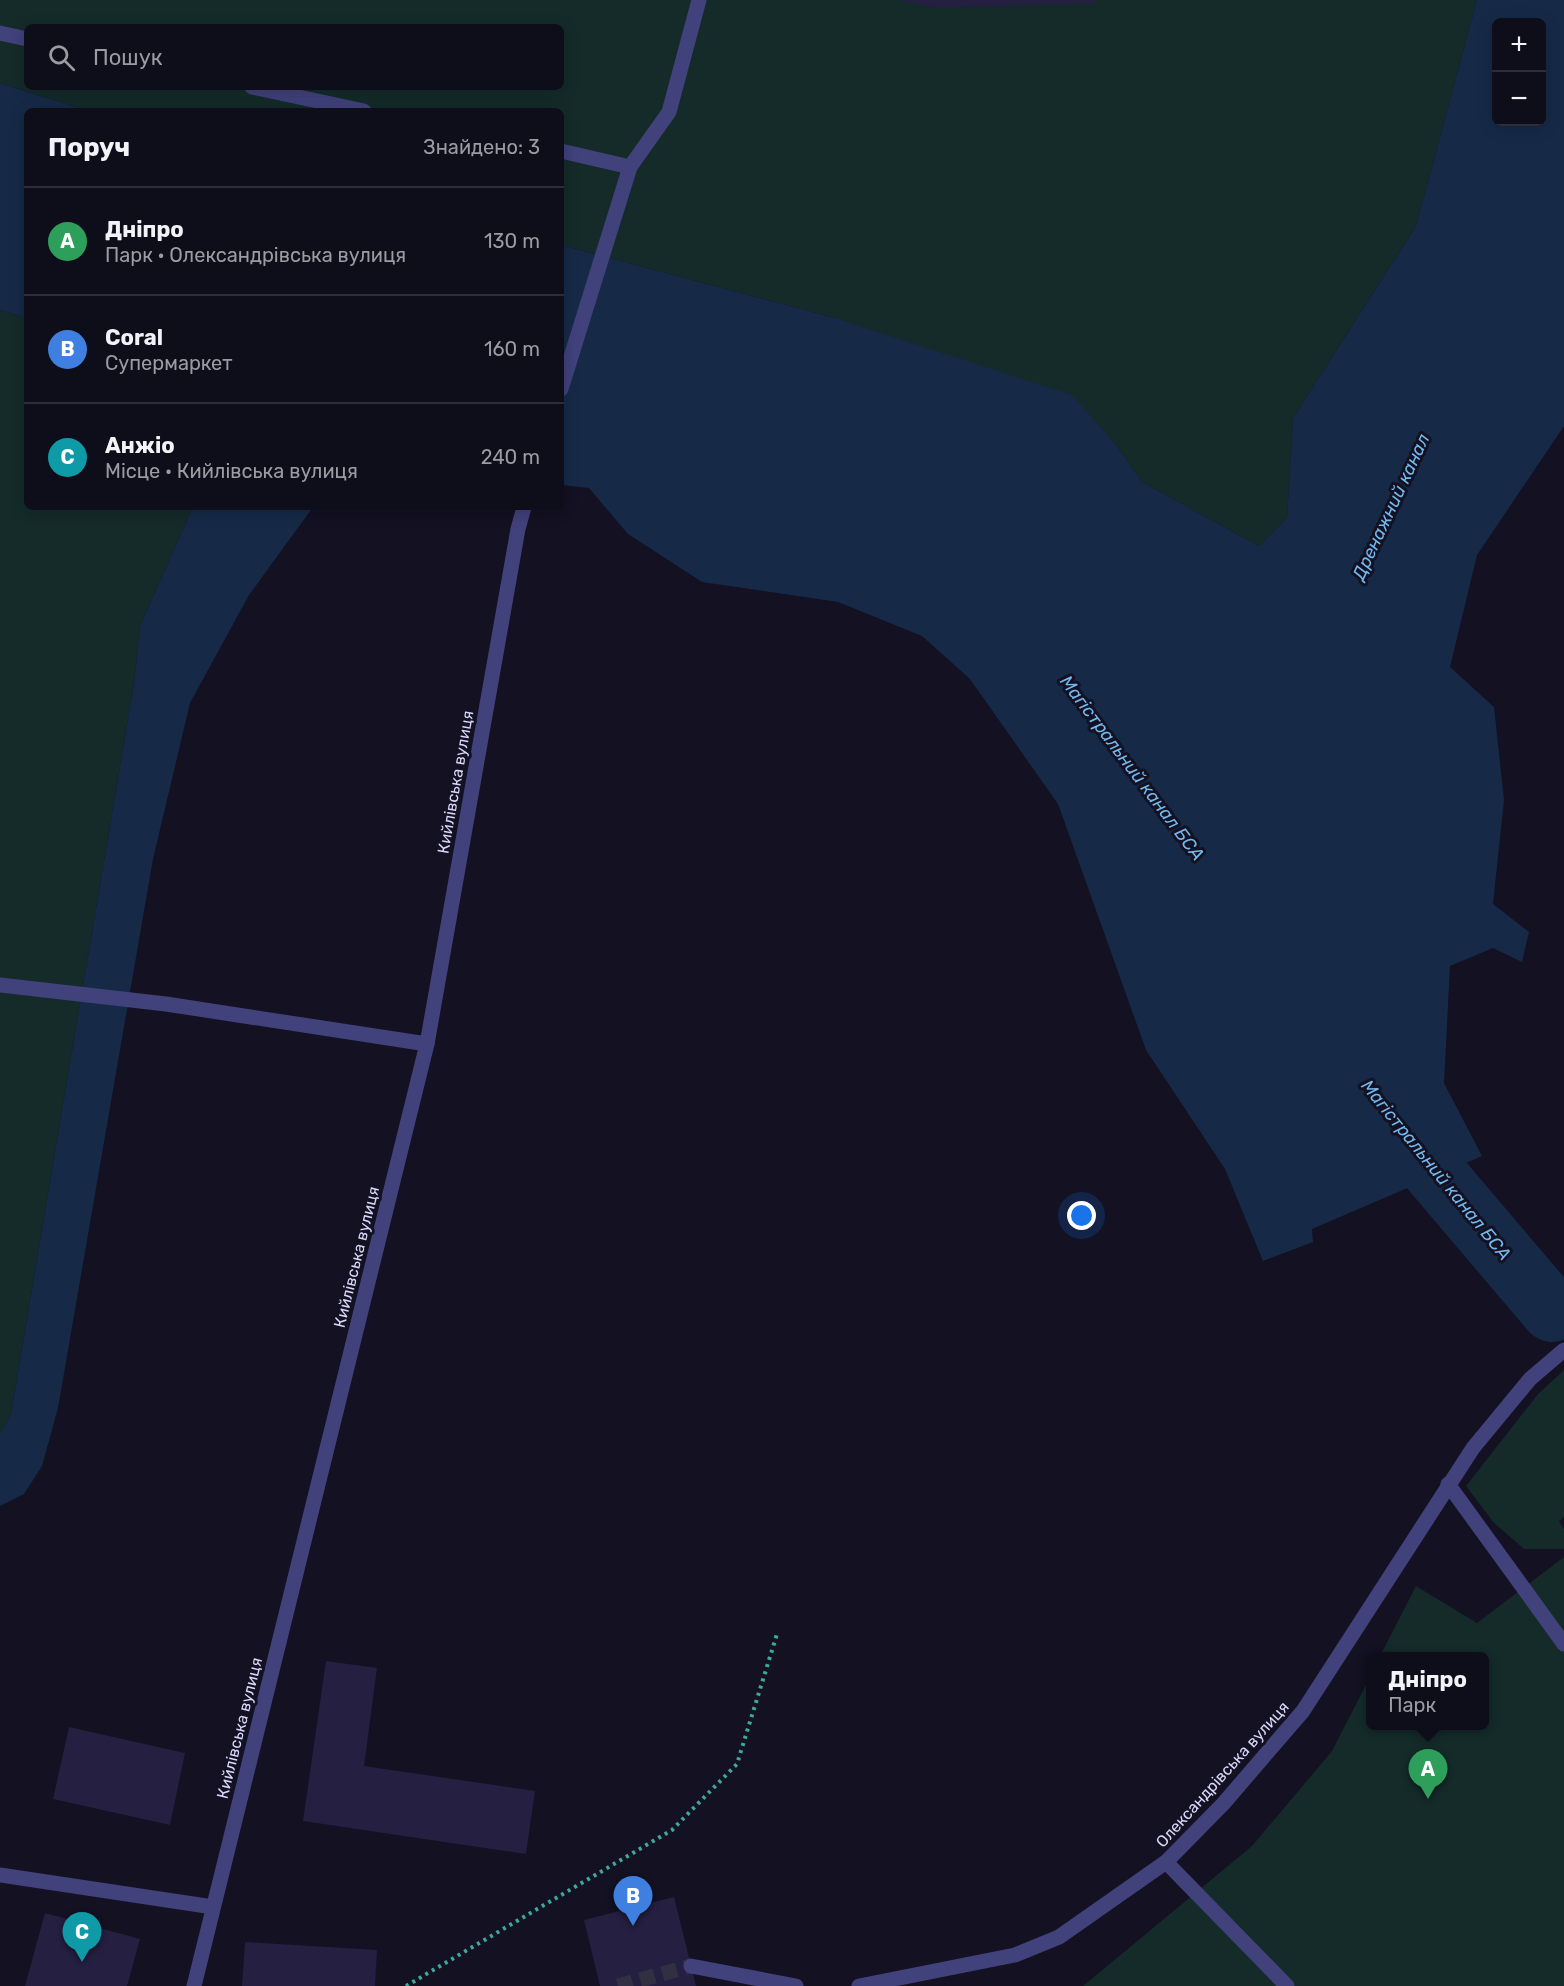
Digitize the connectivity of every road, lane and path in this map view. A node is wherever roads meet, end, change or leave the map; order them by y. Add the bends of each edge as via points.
1 (699, 0) edge
2 (0, 33) edge
3 (24, 38) edge
4 (266, 90) edge
5 (350, 108) edge
6 (564, 152) edge
7 (630, 167) junction
8 (564, 379) edge
9 (523, 510) edge
10 (0, 985) edge
11 (427, 1044) junction
12 (1564, 1350) edge
13 (1448, 1484) junction
14 (777, 1634) dead end
15 (1564, 1644) edge
16 (1166, 1862) junction
17 (0, 1875) edge
18 (213, 1907) junction
19 (691, 1966) tunnel mouth
20 (194, 1986) edge
21 (406, 1986) edge
22 (796, 1986) edge
23 (859, 1986) edge
24 (1287, 1986) edge

1 - 7 street via 669,112
2 - 3 street
4 - 5 street
6 - 7 street
7 - 8 street
9 - 11 street, Кийлівська вулиця
10 - 11 street via 166,1004
11 - 18 street, Кийлівська вулиця
12 - 13 street, Олександрівська вулиця via 1530,1379
13 - 15 street
13 - 16 street, Олександрівська вулиця via 1303,1711 1223,1804
14 - 21 path via 738,1764 672,1830
16 - 23 street, Олександрівська вулиця via 1048,1942 1015,1955
16 - 24 street
17 - 18 street
18 - 20 street, Кийлівська вулиця
19 - 22 street

